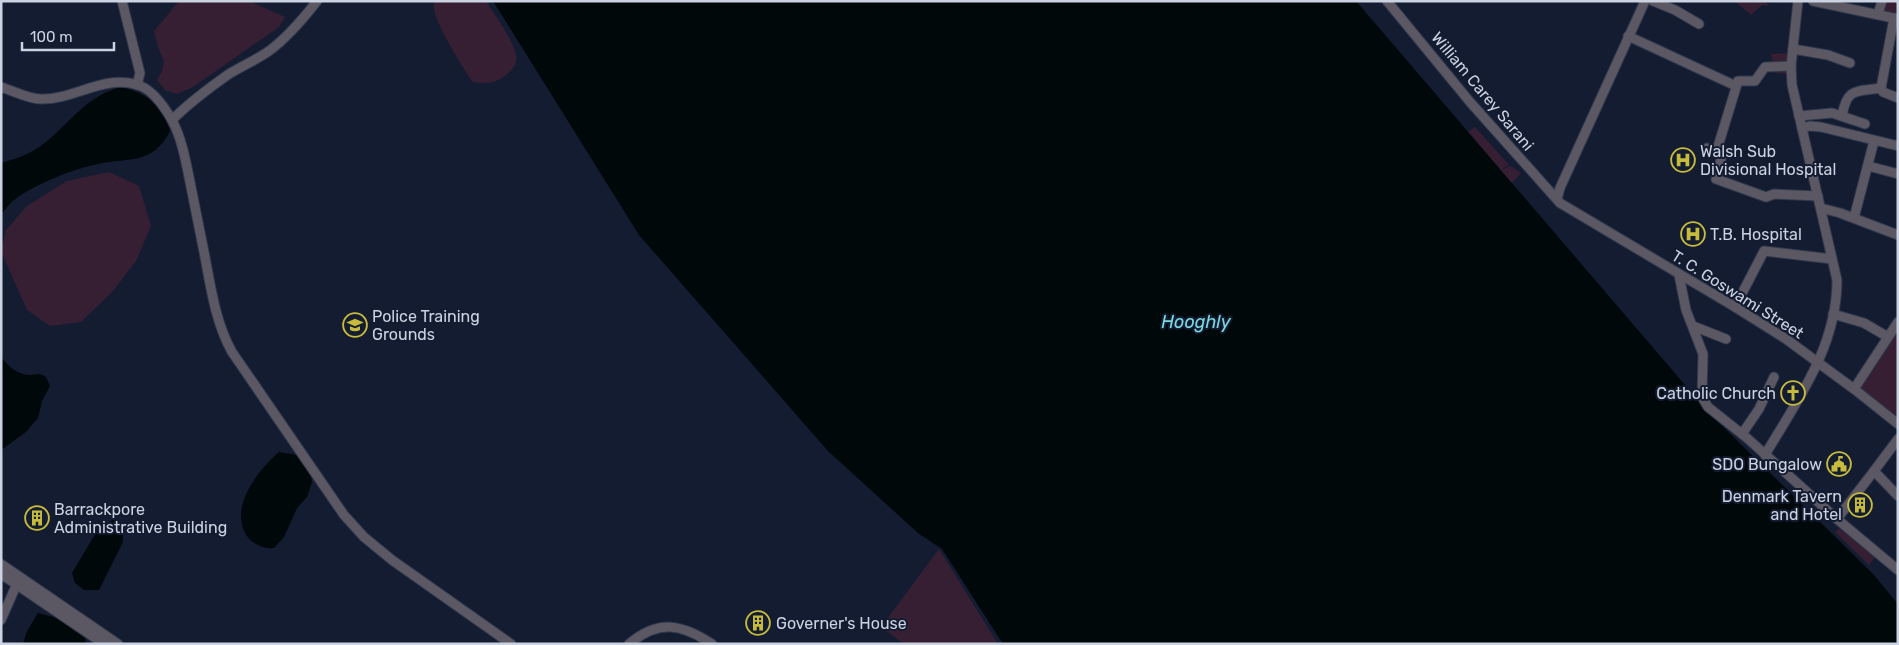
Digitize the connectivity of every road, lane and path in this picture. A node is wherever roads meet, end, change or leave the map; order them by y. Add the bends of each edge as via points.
1 (122, 1) edge
2 (317, 1) edge
3 (1387, 1) edge
4 (1645, 1) edge
5 (1653, 1) edge
6 (1798, 1) edge
7 (1813, 1) edge
8 (1882, 1) edge
9 (1832, 3) edge
10 (1878, 14) junction
11 (1896, 18) edge
12 (1699, 24) dead end
13 (1628, 36) junction
14 (1793, 49) junction
15 (1850, 63) dead end
16 (1791, 66) junction
17 (137, 85) junction
18 (1736, 86) junction
19 (1, 87) edge
20 (1880, 88) junction
21 (1898, 98) edge
22 (1799, 116) junction
23 (1842, 116) junction
24 (172, 120) junction
25 (1865, 124) dead end
26 (1802, 128) junction
27 (1874, 141) junction
28 (1898, 146) edge
29 (1707, 148) dead end
30 (1716, 153) junction
31 (1868, 166) junction
32 (1898, 174) edge
33 (1818, 196) junction
34 (1557, 199) junction
35 (1820, 208) junction
36 (1854, 218) junction
37 (1898, 235) edge
38 (1832, 260) junction
39 (1679, 274) junction
40 (1735, 306) junction
41 (1834, 314) junction
42 (1898, 322) edge
43 (1693, 326) junction
44 (1888, 337) junction
45 (1726, 339) dead end
46 (1819, 363) junction
47 (1774, 378) dead end
48 (1854, 389) junction
49 (1898, 424) edge
50 (1742, 434) junction
51 (1898, 439) edge
52 (1765, 455) junction
53 (1874, 471) junction
54 (1898, 496) edge
55 (1837, 519) junction
56 (1, 564) edge
57 (1898, 570) edge
58 (1, 574) edge
59 (18, 580) junction
60 (1, 620) edge
61 (104, 644) edge
62 (118, 644) edge
63 (511, 644) edge
64 (630, 644) edge
65 (712, 644) edge

1 - 17 street via 140,73
2 - 24 street via 282,41 230,74
3 - 34 street, William Carey Sarani via 1470,102
4 - 13 street
5 - 12 street
6 - 14 street
7 - 9 street
8 - 10 street
9 - 10 street
10 - 11 street
11 - 20 street
13 - 18 street
13 - 34 street
14 - 15 street
14 - 16 street
16 - 18 street via 1765,67 1755,82 1739,80
16 - 22 street
17 - 19 street via 115,82 43,99
17 - 24 street via 151,93
18 - 30 street
20 - 21 street
20 - 23 street via 1850,95 1845,101
22 - 23 street via 1828,112
22 - 26 street
23 - 25 street
24 - 63 street via 185,159 211,290 232,352 344,515 364,537
26 - 27 street via 1810,126
26 - 33 street
27 - 28 street
27 - 31 street
29 - 30 street
30 - 33 street via 1722,155 1716,179 1766,197 1774,194
31 - 32 street
31 - 36 street
33 - 35 street
34 - 39 street, T. C. Goswami Street
35 - 36 street
35 - 38 street
36 - 37 street
38 - 40 street via 1764,251
38 - 41 street via 1837,280
39 - 40 street, T. C. Goswami Street
39 - 43 street
40 - 46 street, T. C. Goswami Street
41 - 44 street via 1864,322
41 - 46 street
42 - 44 street
43 - 45 street
43 - 50 street via 1703,354 1704,402
44 - 48 street
46 - 48 street, T. C. Goswami Street
46 - 52 street
47 - 50 street
48 - 49 street, T. C. Goswami Street
50 - 52 street
51 - 53 street
52 - 55 street
53 - 54 street
53 - 55 street
55 - 57 street
56 - 59 street
58 - 59 street
59 - 60 street
59 - 61 street
59 - 62 street
64 - 65 street via 643,634 666,626 688,630

